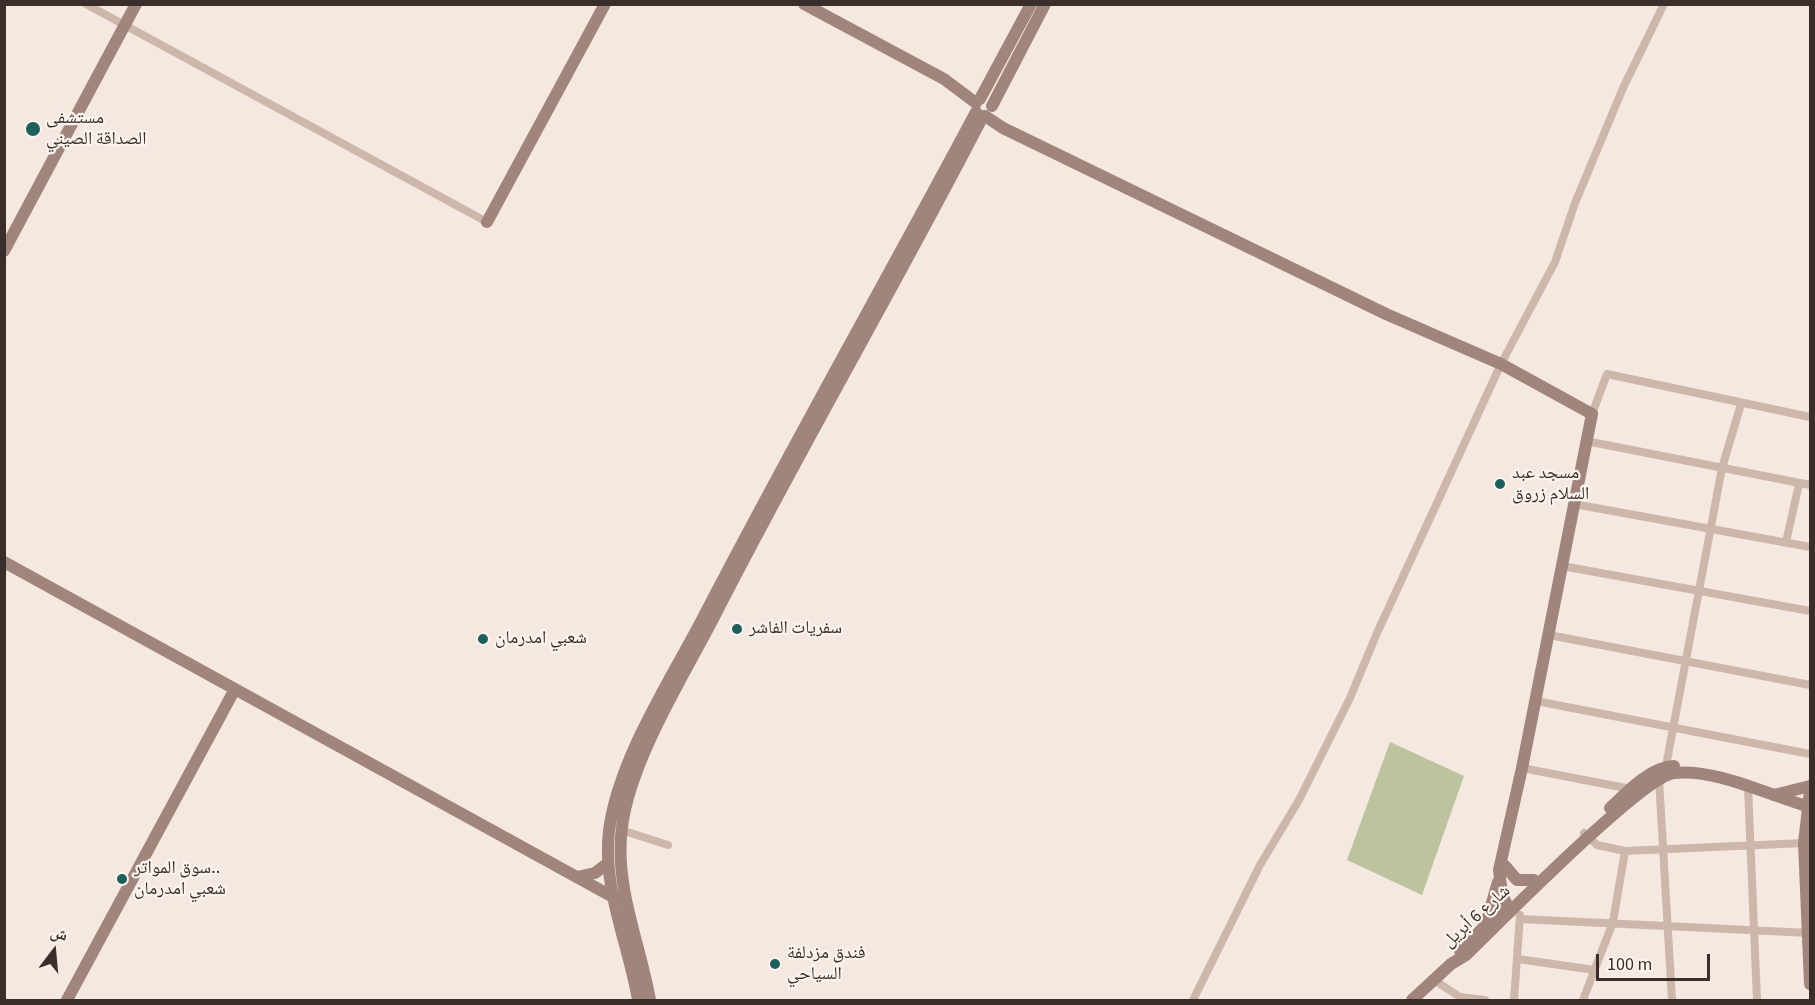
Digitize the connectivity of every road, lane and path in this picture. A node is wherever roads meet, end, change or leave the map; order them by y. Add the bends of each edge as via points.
1 (87, 4) edge
2 (136, 4) edge
3 (605, 4) edge
4 (804, 4) edge
5 (1031, 4) edge
6 (1045, 4) edge
7 (1664, 4) edge
8 (125, 25) junction
9 (983, 109) junction
10 (488, 222) joint
11 (4, 250) edge
12 (1501, 364) junction
13 (1741, 404) junction
14 (1592, 414) junction
15 (1810, 417) edge
16 (1586, 441) junction
17 (1722, 468) junction
18 (1799, 484) junction
19 (1810, 485) edge
20 (1574, 504) junction
21 (1710, 531) junction
22 (1786, 542) junction
23 (1810, 547) edge
24 (4, 562) edge
25 (1562, 566) junction
26 (722, 590) junction
27 (1699, 591) junction
28 (1810, 611) edge
29 (1549, 635) junction
30 (1686, 662) junction
31 (1810, 685) edge
32 (235, 689) junction
33 (1536, 701) junction
34 (1673, 728) junction
35 (1810, 754) edge
36 (1666, 766) junction
37 (1522, 768) junction
38 (1715, 777) junction
39 (1659, 779) junction
40 (1748, 786) junction
41 (1810, 786) edge
42 (1631, 789) junction
43 (1810, 791) edge
44 (1771, 795) junction
45 (1809, 806) edge
46 (621, 830) junction
47 (1587, 835) junction
48 (1804, 843) junction
49 (668, 845) dead end
50 (1751, 846) junction
51 (1663, 850) junction
52 (1625, 851) junction
53 (1504, 860) junction
54 (608, 863) junction
55 (577, 877) junction
56 (1499, 878) junction
57 (1534, 880) junction
58 (1809, 884) edge
59 (620, 897) junction
60 (1513, 908) junction
61 (1612, 922) junction
62 (1486, 923) junction
63 (1667, 925) junction
64 (1754, 931) junction
65 (1809, 933) junction
66 (1518, 959) junction
67 (1451, 964) junction
68 (1595, 970) junction
69 (1434, 980) junction
70 (1810, 984) edge
71 (1460, 999) edge
72 (67, 1000) edge
73 (638, 1000) edge
74 (650, 1000) edge
75 (1193, 1000) edge
76 (1412, 1000) edge
77 (1485, 1000) edge
78 (1514, 1000) edge
79 (1583, 1000) edge
80 (1672, 1000) edge
81 (1756, 1000) edge

1 - 8 street
2 - 8 street
3 - 10 street
4 - 9 street via 944,79
5 - 9 street
6 - 9 street
7 - 12 street via 1623,88 1555,262
8 - 10 street
8 - 11 street
9 - 12 street via 1014,133 1386,314
9 - 26 street
12 - 14 street
12 - 75 street via 1350,698
13 - 14 street via 1607,374
13 - 15 street
13 - 17 street
14 - 16 street
16 - 17 street
16 - 20 street
17 - 18 street
17 - 21 street
18 - 19 street
18 - 22 street
20 - 21 street
20 - 25 street
21 - 22 street
21 - 27 street
22 - 23 street
24 - 32 street
25 - 27 street
25 - 29 street
26 - 46 street via 639,765
26 - 54 street via 621,780 609,832
27 - 28 street
27 - 30 street
29 - 30 street
29 - 33 street
30 - 31 street
30 - 34 street
32 - 55 street
32 - 72 street
33 - 34 street
33 - 37 street
34 - 35 street
34 - 36 street
36 - 38 street, شارع 6 أبريل via 1690,767
36 - 42 street, شارع 6 أبريل
37 - 42 street
37 - 53 street
38 - 39 street, شارع 6 أبريل via 1681,772
38 - 40 street, شارع 6 أبريل
39 - 47 street, شارع 6 أبريل
39 - 51 street
40 - 44 street, شارع 6 أبريل
40 - 50 street
41 - 44 street
42 - 47 street, شارع 6 أبريل
43 - 45 street
44 - 45 street, شارع 6 أبريل
45 - 48 street
46 - 49 street
46 - 59 street
47 - 52 street via 1597,845
47 - 57 street, شارع 6 أبريل
47 - 60 street, شارع 6 أبريل
48 - 50 street
48 - 58 street
50 - 51 street
50 - 64 street
51 - 52 street
51 - 63 street
52 - 61 street
53 - 56 street
53 - 57 street via 1517,880
53 - 60 street
54 - 55 street via 595,873
54 - 59 street
55 - 59 street
56 - 60 street
56 - 62 street
57 - 60 street, شارع 6 أبريل
58 - 65 street
59 - 73 street
59 - 74 street
60 - 61 street
60 - 62 street, شارع 6 أبريل
60 - 66 street
60 - 67 street, شارع 6 أبريل via 1466,955
61 - 63 street
61 - 68 street
62 - 67 street, شارع 6 أبريل
63 - 64 street
63 - 80 street
64 - 65 street
64 - 81 street
65 - 70 street
66 - 68 street
66 - 78 street
67 - 69 street
68 - 79 street
69 - 71 street
69 - 76 street
71 - 77 street

